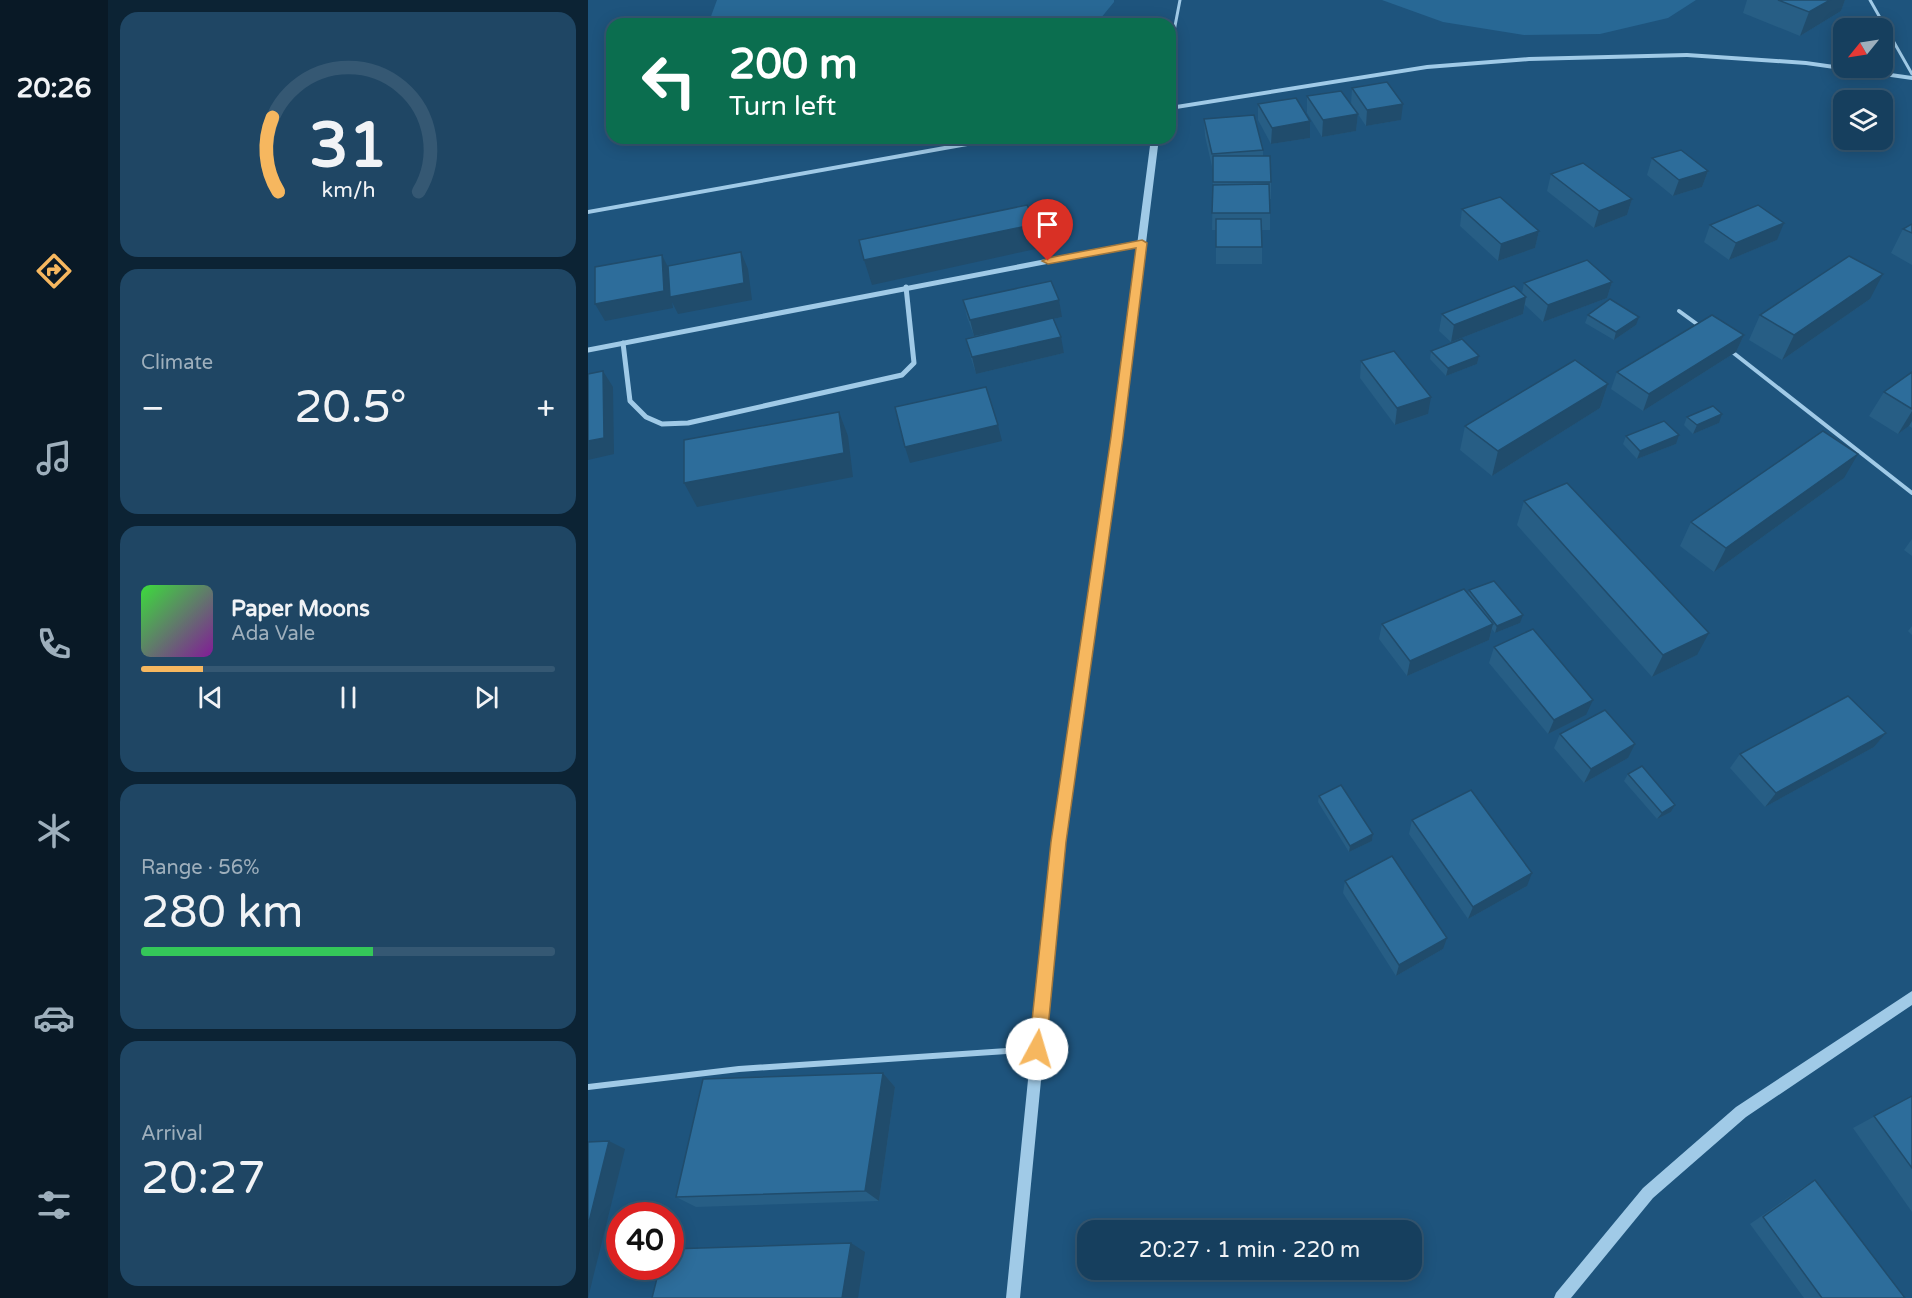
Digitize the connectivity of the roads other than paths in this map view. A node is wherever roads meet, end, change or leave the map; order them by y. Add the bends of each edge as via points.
1 (1180, 0) edge
2 (1870, 0) edge
3 (1176, 21) edge
4 (1912, 76) edge
5 (1176, 107) edge
6 (968, 144) edge
7 (1154, 144) edge
8 (588, 212) edge
9 (1142, 243) junction
10 (906, 288) junction
11 (1679, 311) dead end
12 (1707, 333) edge
13 (623, 343) junction
14 (1726, 347) edge
15 (588, 350) edge
16 (1912, 493) edge
17 (1912, 997) edge
18 (1037, 1049) junction
19 (588, 1087) edge
20 (1013, 1298) edge
21 (1561, 1298) edge

1 - 3 lane
2 - 4 lane
4 - 5 street via 1806,63 1688,55 1529,59 1427,67
6 - 8 street
7 - 9 street
9 - 10 street
9 - 18 street via 1058,842
10 - 13 street
10 - 13 street via 914,363 902,375 688,423 662,424 646,417 630,401
11 - 12 lane
13 - 15 street
14 - 16 lane
17 - 21 street via 1741,1112 1648,1192
18 - 19 lane via 739,1069
18 - 20 street

